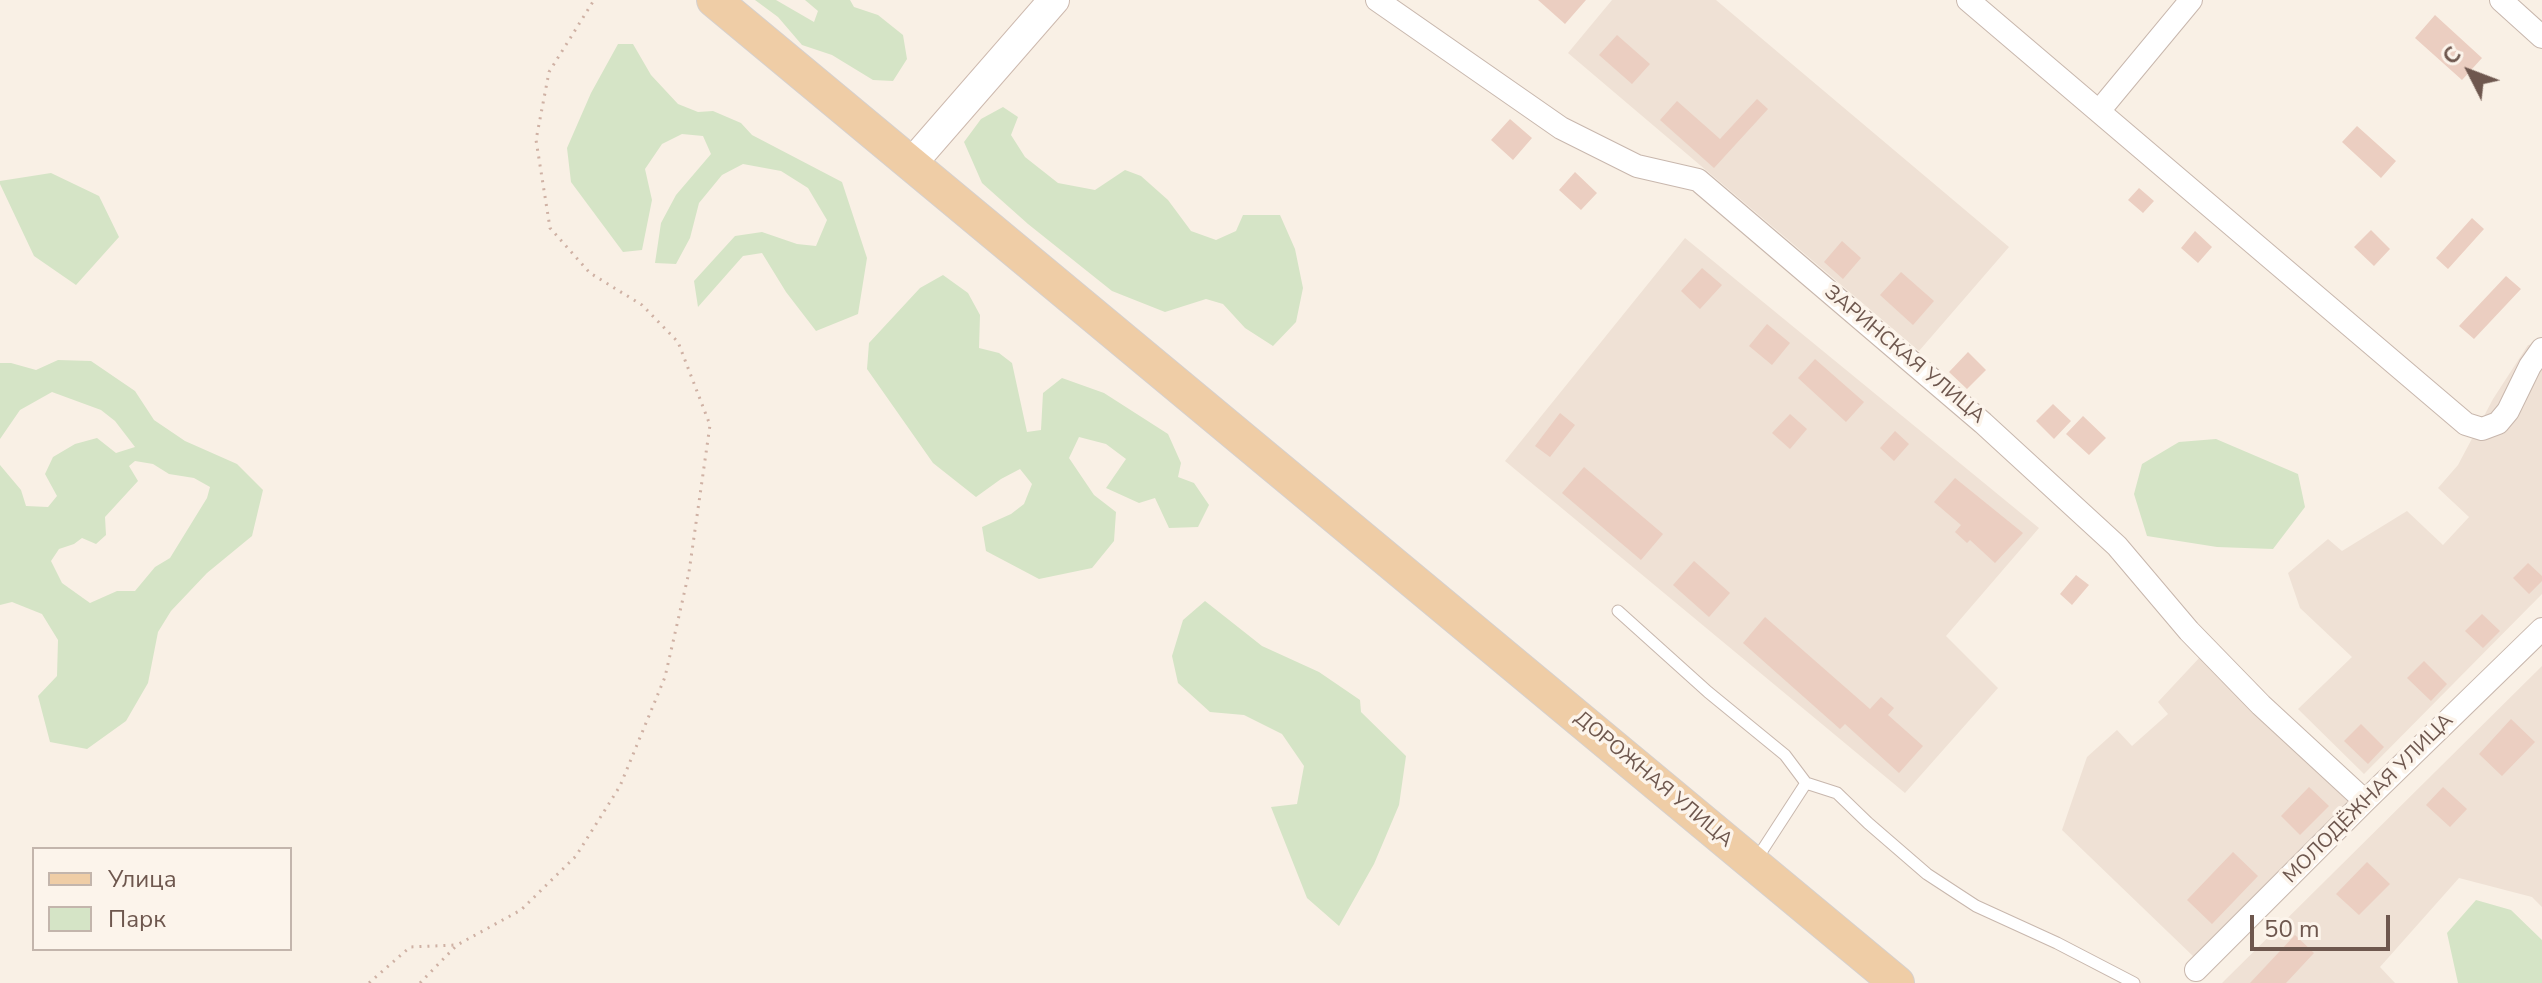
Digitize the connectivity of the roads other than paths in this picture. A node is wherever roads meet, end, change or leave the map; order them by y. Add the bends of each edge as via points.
1 (714, 0) edge
2 (1054, 0) edge
3 (1377, 0) edge
4 (1968, 0) edge
5 (2191, 0) edge
6 (2501, 0) edge
7 (2542, 37) edge
8 (2099, 111) junction
9 (912, 163) junction
10 (2542, 349) edge
11 (1618, 611) dead end
12 (2542, 629) edge
13 (1806, 783) junction
14 (2365, 801) junction
15 (1754, 864) junction
16 (2194, 973) dead end
17 (1897, 983) edge
18 (2134, 983) edge

1 - 9 main road, ДОРОЖНАЯ УЛИЦА
2 - 9 street
3 - 14 street, ЗАРИНСКАЯ УЛИЦА via 1561,128 1637,166 1698,180 1983,423 2117,546 2251,695
4 - 8 street
5 - 8 street
6 - 7 street
8 - 10 street via 2466,424 2482,429 2498,423
9 - 15 main road, ДОРОЖНАЯ УЛИЦА
11 - 13 lane via 1785,755
12 - 14 street, МОЛОДЁЖНАЯ УЛИЦА
13 - 15 lane
13 - 18 lane via 1837,793 1927,874 1976,906
14 - 16 street, МОЛОДЁЖНАЯ УЛИЦА
15 - 17 main road, ДОРОЖНАЯ УЛИЦА

